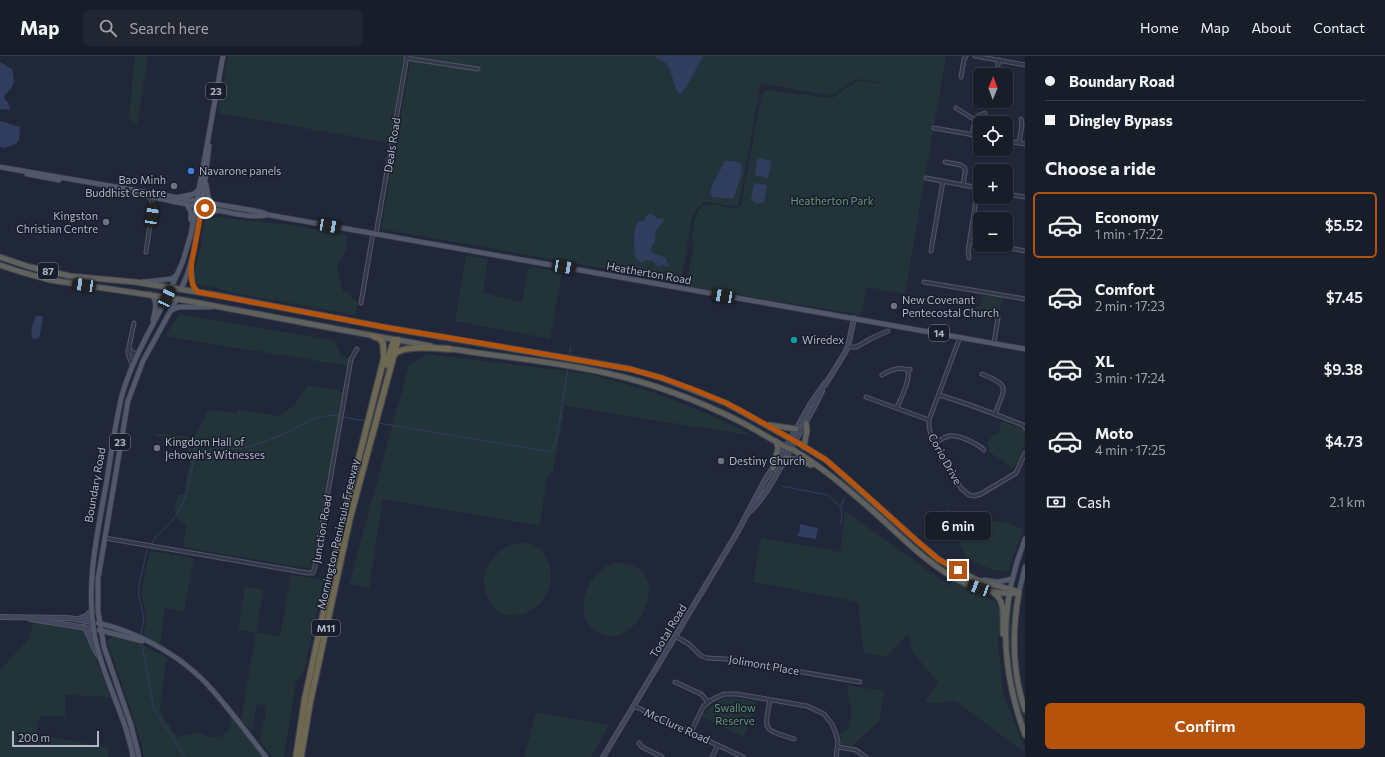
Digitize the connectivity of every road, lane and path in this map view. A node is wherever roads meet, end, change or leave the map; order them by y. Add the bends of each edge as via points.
1 (223, 56) edge
2 (966, 56) edge
3 (975, 56) edge
4 (407, 57) edge
5 (999, 60) junction
6 (1025, 64) edge
7 (997, 68) edge
8 (478, 70) dead end
9 (961, 77) dead end
10 (956, 108) dead end
11 (985, 113) dead end
12 (978, 116) edge
13 (973, 119) edge
14 (1021, 119) dead end
15 (934, 128) dead end
16 (973, 130) edge
17 (972, 135) joint
18 (1013, 142) edge
19 (1019, 143) junction
20 (1025, 144) edge
21 (945, 162) dead end
22 (0, 168) edge
23 (204, 176) junction
24 (926, 178) dead end
25 (943, 181) junction
26 (963, 185) junction
27 (973, 187) edge
28 (198, 190) junction
29 (1013, 195) edge
30 (150, 197) junction
31 (175, 197) junction
32 (1025, 197) edge
33 (161, 200) junction
34 (196, 201) junction
35 (202, 202) junction
36 (212, 204) junction
37 (976, 204) edge
38 (153, 205) junction
39 (187, 205) junction
40 (196, 207) junction
41 (201, 208) junction
42 (223, 211) junction
43 (269, 215) junction
44 (200, 218) junction
45 (192, 228) junction
46 (375, 234) junction
47 (970, 240) junction
48 (973, 241) edge
49 (1013, 249) edge
50 (931, 251) dead end
51 (1025, 251) edge
52 (146, 252) dead end
53 (0, 257) edge
54 (969, 258) dead end
55 (191, 262) junction
56 (0, 265) edge
57 (178, 274) junction
58 (136, 282) junction
59 (924, 282) dead end
60 (171, 288) junction
61 (181, 290) junction
62 (198, 292) junction
63 (149, 294) junction
64 (167, 297) junction
65 (177, 299) junction
66 (1025, 299) edge
67 (360, 303) dead end
68 (217, 306) junction
69 (172, 310) junction
70 (998, 317) dead end
71 (854, 318) junction
72 (134, 323) dead end
73 (151, 328) junction
74 (399, 330) junction
75 (888, 332) dead end
76 (373, 336) junction
77 (960, 337) junction
78 (396, 340) junction
79 (994, 343) junction
80 (129, 344) junction
81 (848, 347) junction
82 (357, 349) dead end
83 (449, 349) junction
84 (1025, 349) edge
85 (138, 353) junction
86 (395, 354) junction
87 (142, 362) junction
88 (132, 367) junction
89 (882, 374) dead end
90 (982, 374) dead end
91 (128, 375) junction
92 (826, 384) junction
93 (940, 393) junction
94 (375, 396) junction
95 (866, 397) dead end
96 (897, 408) junction
97 (995, 414) junction
98 (929, 420) junction
99 (1025, 421) edge
100 (806, 422) junction
101 (764, 424) junction
102 (1024, 426) edge
103 (796, 429) junction
104 (792, 440) junction
105 (776, 441) junction
106 (934, 443) junction
107 (804, 446) junction
108 (788, 448) junction
109 (984, 450) dead end
110 (1025, 453) edge
111 (785, 458) junction
112 (773, 468) junction
113 (823, 470) junction
114 (748, 514) junction
115 (97, 536) junction
116 (105, 538) junction
117 (1025, 539) edge
118 (1025, 567) edge
119 (1012, 579) junction
120 (977, 580) junction
121 (1010, 591) junction
122 (992, 592) junction
123 (1018, 592) junction
124 (91, 611) junction
125 (0, 617) edge
126 (17, 617) junction
127 (77, 619) junction
128 (92, 622) junction
129 (99, 623) junction
130 (84, 627) junction
131 (93, 629) junction
132 (100, 630) junction
133 (116, 634) junction
134 (675, 636) junction
135 (103, 642) junction
136 (152, 644) junction
137 (1006, 651) junction
138 (99, 656) junction
139 (675, 682) dead end
140 (860, 682) dead end
141 (770, 700) junction
142 (708, 702) junction
143 (634, 706) junction
144 (1025, 710) edge
145 (691, 732) junction
146 (1025, 735) edge
147 (794, 739) dead end
148 (639, 743) dead end
149 (718, 745) junction
150 (838, 747) junction
151 (133, 757) edge
152 (139, 757) edge
153 (266, 757) edge
154 (296, 757) edge
155 (301, 757) edge
156 (603, 757) edge
157 (662, 757) edge
158 (712, 757) edge
159 (742, 757) edge
160 (836, 757) edge
161 (866, 757) edge

1 - 23 main road, 23
2 - 9 street
3 - 5 street
4 - 8 street
4 - 46 street, Deals Road
5 - 6 street
5 - 7 street
10 - 13 street
11 - 12 street
14 - 19 street
15 - 17 street
16 - 17 street
18 - 19 street
19 - 20 street
21 - 26 street via 965,168
22 - 30 main road, 14
22 - 31 main road, 14
23 - 28 main road, 23
23 - 35 main road, 23
23 - 36 main road
24 - 25 street
25 - 26 street
25 - 50 street
26 - 27 street
28 - 31 main road via 192,194
28 - 34 main road, 23
29 - 32 street
30 - 33 main road, 14
30 - 38 street
31 - 34 main road, 14
33 - 38 street
33 - 39 main road, 14
34 - 35 main road, Heatherton Road / 14
34 - 40 main road, Boundary Road / 23
35 - 36 main road, Heatherton Road / 14
35 - 41 main road, Boundary Road / 23
36 - 43 main road, Heatherton Road / 14
37 - 47 street
38 - 52 street
39 - 40 main road, 14
39 - 45 main road via 191,213
40 - 41 main road, Heatherton Road / 14
40 - 45 main road, Boundary Road / 23
41 - 42 main road, Heatherton Road / 14
41 - 44 main road, Boundary Road / 23
42 - 43 main road, Heatherton Road / 14 via 258,217
42 - 44 main road via 207,213
43 - 46 main road, Heatherton Road / 14
44 - 55 main road, Boundary Road / 23
45 - 57 main road, Boundary Road / 23
46 - 67 street, Deals Road
46 - 71 main road, Heatherton Road / 14
47 - 48 street
47 - 54 street
49 - 51 street
53 - 58 highway, 87 via 70,276
55 - 61 main road, Boundary Road / 23
55 - 62 main road via 193,286
56 - 63 highway, 87 via 50,280
57 - 58 main road via 171,280
57 - 60 main road, Boundary Road / 23
58 - 60 highway, 87
59 - 66 street
60 - 61 highway, 87
60 - 64 highway, Boundary Road / 23
61 - 62 highway, 87
61 - 65 highway, Boundary Road / 23
62 - 74 highway, 87
63 - 64 highway, 87
63 - 73 main road via 154,297 156,304
64 - 65 highway, 87
64 - 73 main road, Boundary Road / 23
65 - 68 highway, 87
65 - 69 main road, Boundary Road / 23
68 - 69 main road via 181,307
68 - 76 highway, 87
69 - 87 main road, Boundary Road / 23
70 - 79 street
71 - 77 main road, Heatherton Road / 14
71 - 81 main road, Tootal Road
72 - 80 street
73 - 85 main road, Boundary Road / 23
74 - 78 highway, M11
74 - 101 highway, 87 via 630,369 662,378 726,403
75 - 81 street via 856,347
76 - 78 highway, 87
76 - 94 highway, Mornington Peninsula Freeway / M11 via 383,342 384,352
77 - 79 main road, Heatherton Road / 14
77 - 93 street, Corio Drive
78 - 83 highway, 87
78 - 86 highway, Mornington Peninsula Freeway / M11
78 - 94 highway, Mornington Peninsula Freeway / M11
79 - 84 main road, Heatherton Road / 14
80 - 85 street via 131,353
80 - 88 street via 128,354
81 - 92 main road, Tootal Road
82 - 116 street, Junction Road via 351,359 313,573
83 - 86 highway via 410,349 400,350
83 - 105 highway, 87 via 565,365 621,377 677,394 725,414
85 - 88 main road, Boundary Road / 23
86 - 155 highway, Mornington Peninsula Freeway / M11 via 350,518 310,703
87 - 91 main road via 137,363
87 - 116 main road, Boundary Road / 23 via 127,405
88 - 91 main road, Boundary Road / 23
89 - 96 street via 896,368 909,370
90 - 97 street via 1000,382 1003,387
91 - 115 main road, Boundary Road / 23 via 119,409
92 - 100 main road, Tootal Road
92 - 103 main road, Tootal Road
93 - 97 street
93 - 98 street, Corio Drive
94 - 154 highway, Mornington Peninsula Freeway / M11 via 342,528 304,704
95 - 96 street
96 - 98 street
97 - 102 street
98 - 106 street, Corio Drive
99 - 102 street
100 - 104 main road, Tootal Road
100 - 107 highway
101 - 103 highway
101 - 104 highway, 87
103 - 104 main road, Tootal Road
104 - 107 highway, 87
104 - 108 main road, Tootal Road
105 - 108 highway, 87
105 - 112 highway via 778,448
106 - 109 street via 946,436 956,436 979,445
106 - 110 street, Corio Drive via 961,488 974,496 1016,473
107 - 120 highway, 87 via 826,460 938,559
108 - 111 main road, Tootal Road
108 - 112 main road, Tootal Road
108 - 113 highway, 87
111 - 113 highway via 798,460
111 - 114 main road, Tootal Road
112 - 114 main road, Tootal Road
113 - 122 highway, 87 via 933,564 959,580
114 - 134 main road, Tootal Road
115 - 116 main road
115 - 124 main road, Boundary Road / 23 via 91,575
116 - 129 main road, Boundary Road / 23 via 98,586
117 - 119 main road
118 - 123 main road
119 - 120 main road via 998,582
119 - 121 main road
120 - 121 highway, 87
121 - 122 highway, 87
121 - 123 highway, 87
121 - 137 highway
122 - 137 highway via 1002,603
123 - 144 highway via 1014,651 1018,684
124 - 127 main road via 85,617
124 - 128 main road, Boundary Road / 23
125 - 126 main road
126 - 127 main road
126 - 130 main road
127 - 128 main road
128 - 129 main road
128 - 131 main road, Boundary Road / 23
129 - 132 main road, Boundary Road / 23
129 - 136 main road via 126,631
130 - 131 main road
130 - 138 main road
131 - 132 main road
131 - 138 main road, Boundary Road / 23
132 - 133 main road
132 - 135 main road, Boundary Road / 23
133 - 135 main road via 107,636
133 - 136 main road
134 - 140 street, Jolimont Place via 706,658 726,659
134 - 143 main road, Tootal Road
135 - 152 main road, Boundary Road / 23
136 - 153 main road via 178,660 204,681
137 - 146 highway via 1013,697
138 - 151 main road, Boundary Road / 23
139 - 142 street via 701,694
141 - 142 street via 732,694 721,695
141 - 147 street via 766,724 768,729
141 - 150 street via 811,707 824,714 836,732
142 - 145 street
143 - 145 street, McClure Road
143 - 156 main road, Tootal Road
145 - 149 street, McClure Road
148 - 157 street
149 - 158 street
149 - 159 street, McClure Road
150 - 160 street
150 - 161 street via 856,750

